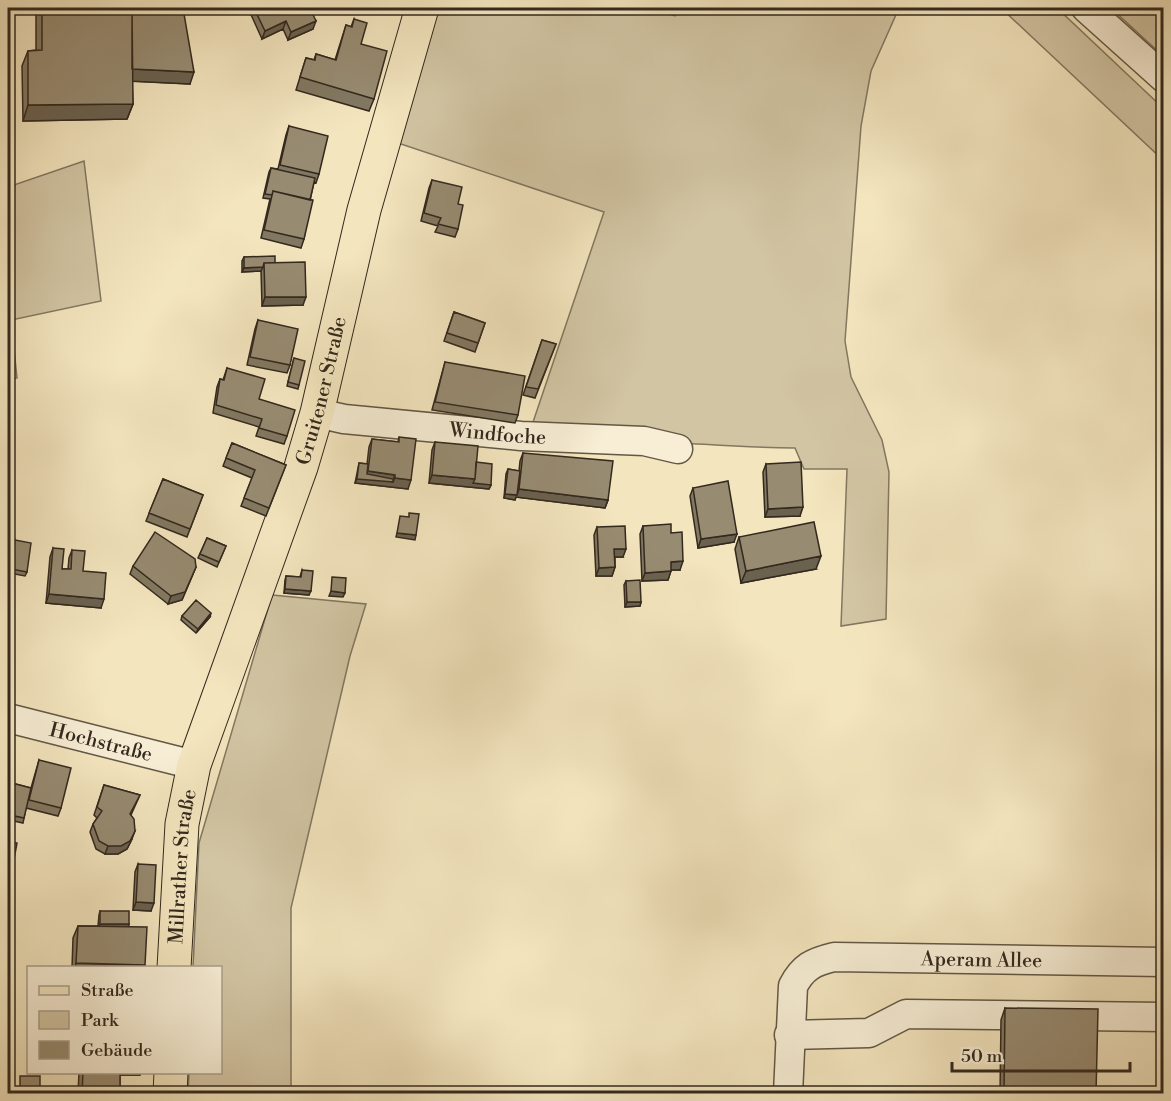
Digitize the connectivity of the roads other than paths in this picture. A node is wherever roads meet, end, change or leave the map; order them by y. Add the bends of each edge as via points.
1 (422, 8) edge
2 (1086, 8) edge
3 (1164, 78) edge
4 (317, 413) junction
5 (678, 449) dead end
6 (8, 718) edge
7 (194, 765) junction
8 (1164, 962) edge
9 (174, 966) edge
10 (1164, 1017) edge
11 (789, 1035) junction
12 (171, 1074) edge
13 (170, 1094) edge
14 (788, 1094) edge

1 - 4 main road, Gruitener Straße via 364,210
2 - 3 street
4 - 5 street, Windfoche via 521,436 644,441
4 - 7 main road, Gruitener Straße
6 - 7 street, Hochstraße
7 - 9 main road, Millrather Straße via 180,835
8 - 11 street, Aperam Allee via 834,957 815,961 801,971 793,986
10 - 11 street via 906,1014 868,1033
11 - 14 street
12 - 13 main road

